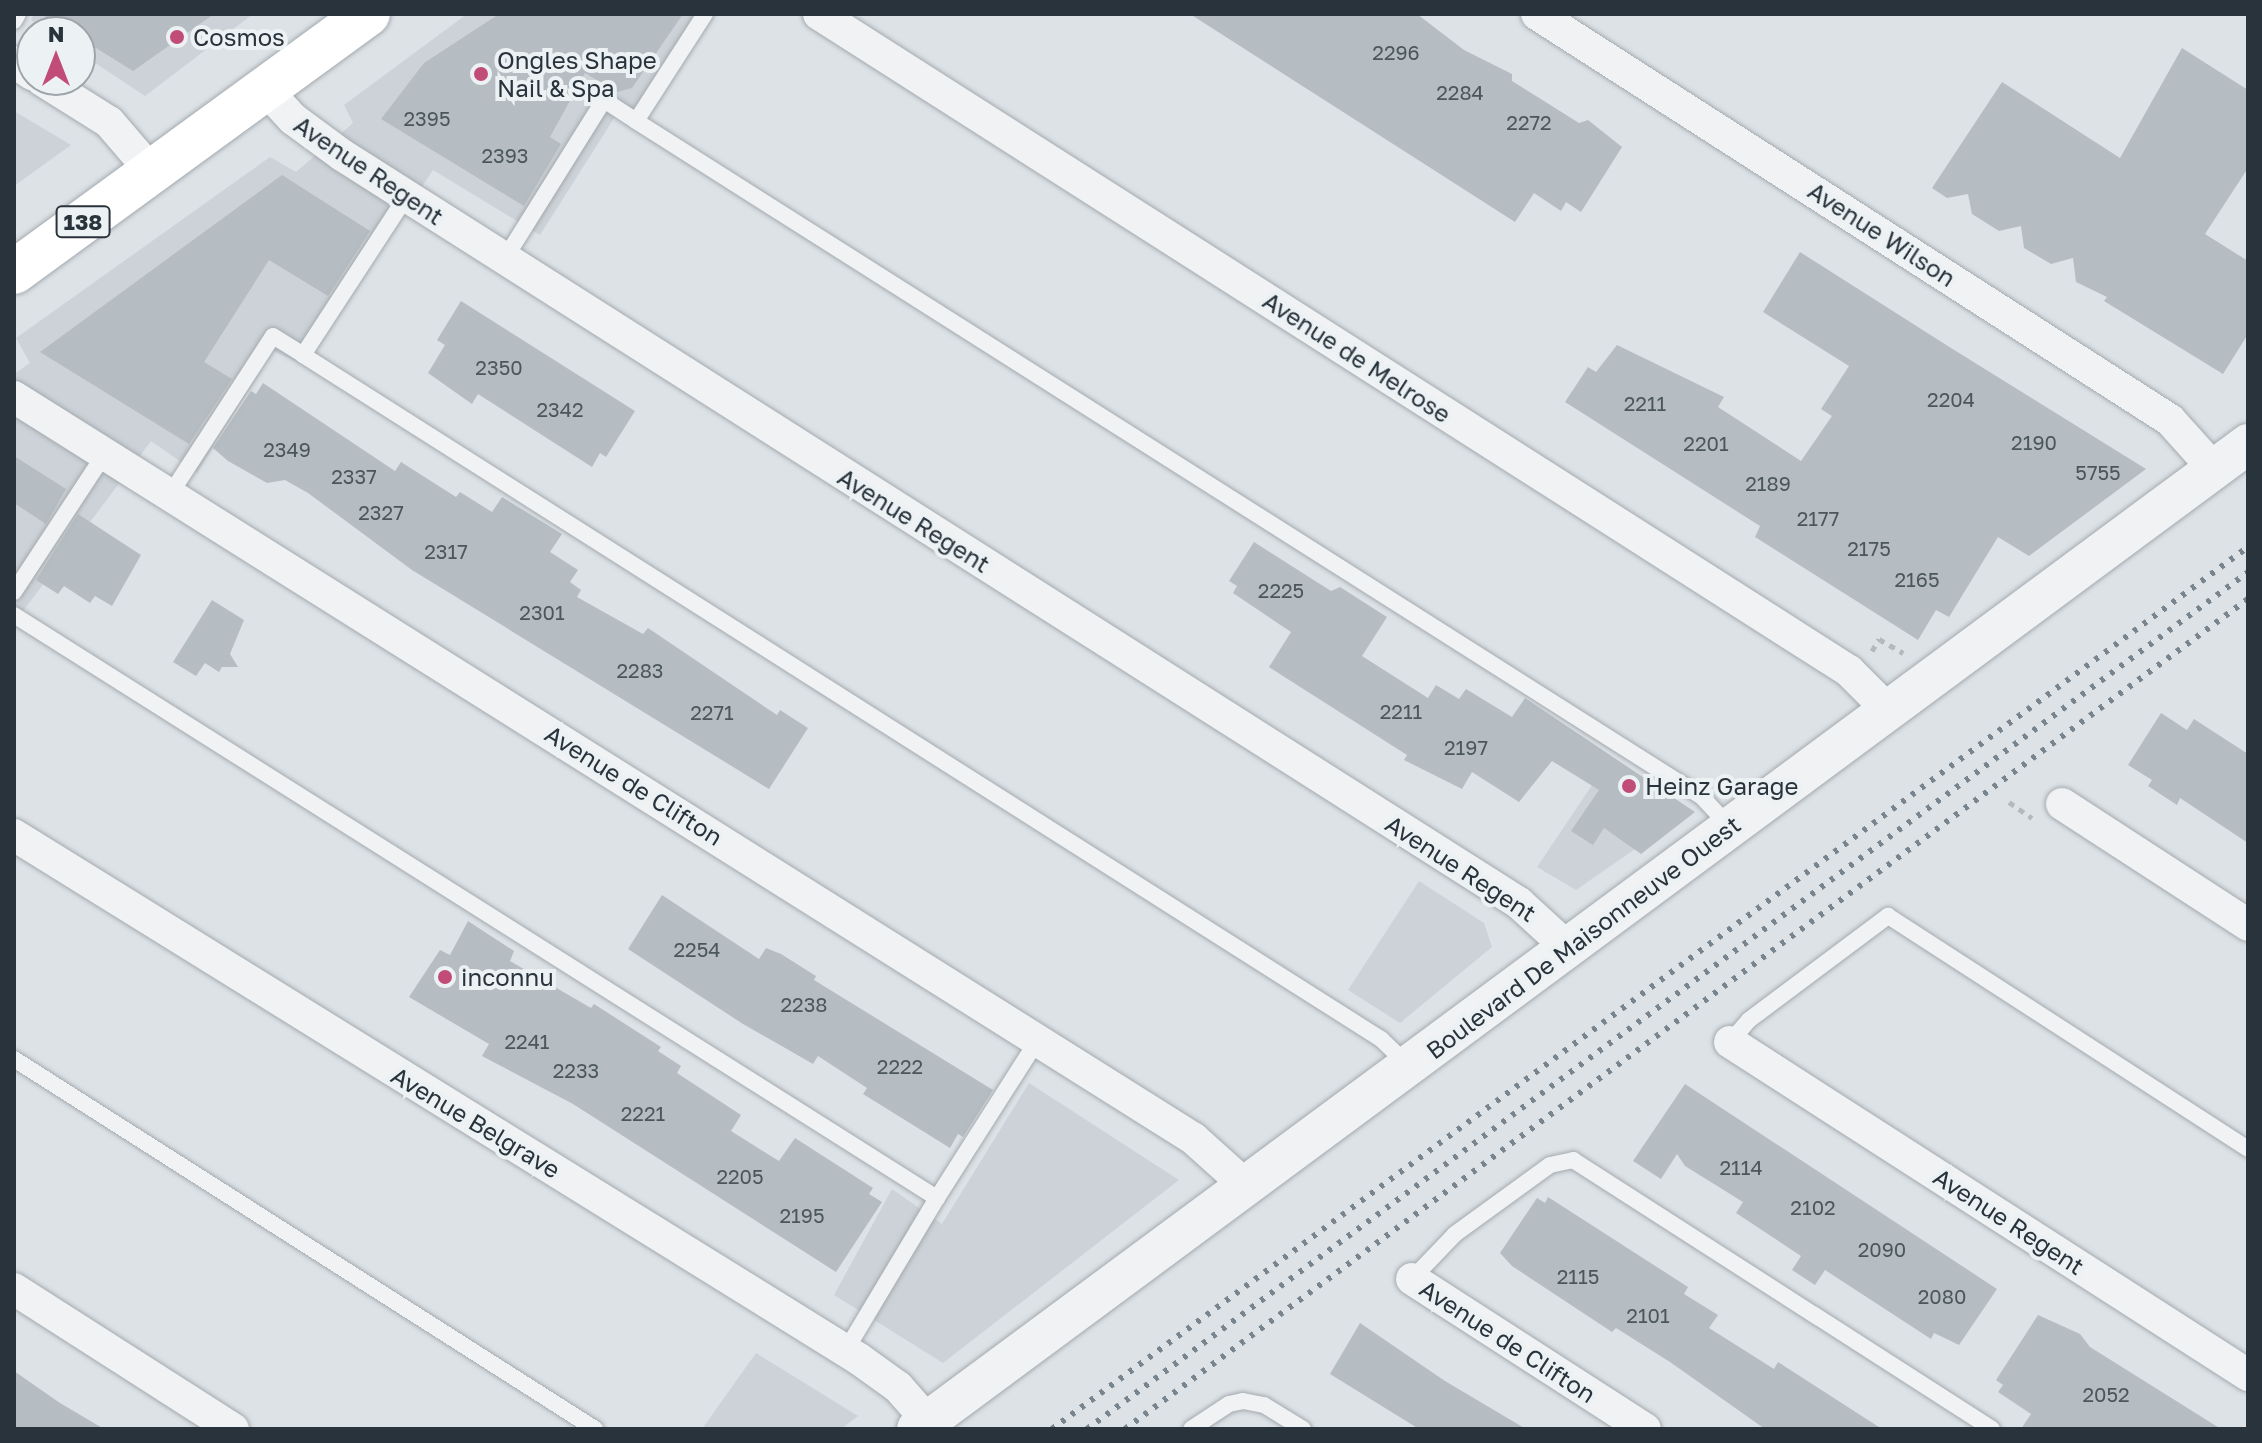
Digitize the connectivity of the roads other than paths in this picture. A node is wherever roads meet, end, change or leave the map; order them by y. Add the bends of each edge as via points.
1 (18, 14) edge
2 (368, 14) edge
3 (705, 14) edge
4 (819, 14) edge
5 (1537, 14) edge
6 (14, 21) edge
7 (265, 89) junction
8 (68, 96) edge
9 (636, 121) junction
10 (152, 172) junction
11 (406, 197) junction
12 (504, 260) junction
13 (14, 272) edge
14 (303, 355) junction
15 (14, 397) edge
16 (2248, 444) edge
17 (106, 452) junction
18 (2214, 469) junction
19 (171, 493) junction
20 (14, 592) edge
21 (14, 615) edge
22 (1888, 710) junction
23 (2062, 804) dead end
24 (1730, 827) junction
25 (14, 835) edge
26 (2248, 925) edge
27 (1567, 947) junction
28 (1037, 1041) junction
29 (1730, 1042) joint
30 (14, 1059) edge
31 (1409, 1066) junction
32 (2248, 1149) edge
33 (1245, 1185) junction
34 (937, 1198) junction
35 (1412, 1279) joint
36 (14, 1289) edge
37 (846, 1350) junction
38 (2248, 1375) edge
39 (922, 1425) edge
40 (233, 1429) edge
41 (595, 1429) edge
42 (1191, 1429) edge
43 (1303, 1429) edge
44 (1645, 1429) edge
45 (1992, 1429) edge

1 - 6 lane
2 - 7 main road, 138
3 - 9 lane
4 - 22 street, Avenue de Melrose via 1849,671
5 - 18 street, Avenue Wilson via 2170,420
7 - 10 main road, 138
7 - 11 street, Avenue Regent via 321,141
8 - 10 street via 109,122
9 - 12 lane via 604,100
9 - 24 lane via 1702,797
10 - 13 main road, 138
11 - 12 street, Avenue Regent
11 - 14 lane
12 - 27 street, Avenue Regent via 1519,903
14 - 19 lane via 273,336
14 - 31 lane via 1381,1039
15 - 17 street, Avenue de Clifton
16 - 18 street, Boulevard De Maisonneuve Ouest
17 - 19 street, Avenue de Clifton
17 - 20 lane
18 - 22 street, Boulevard De Maisonneuve Ouest
19 - 28 street, Avenue de Clifton
21 - 34 lane
22 - 24 street, Boulevard De Maisonneuve Ouest
23 - 26 street
24 - 27 street, Boulevard De Maisonneuve Ouest
25 - 37 street, Avenue Belgrave
27 - 31 street, Boulevard De Maisonneuve Ouest
28 - 33 street, Avenue de Clifton via 1194,1139
28 - 34 lane
29 - 32 lane via 1749,1020 1888,916
29 - 38 street, Avenue Regent
30 - 41 lane
31 - 33 street, Boulevard De Maisonneuve Ouest
33 - 39 street, Boulevard De Maisonneuve Ouest
34 - 37 lane
35 - 44 street, Avenue de Clifton
35 - 45 lane via 1455,1234 1550,1165 1573,1160
36 - 40 street
37 - 39 street, Avenue Belgrave via 898,1387
42 - 43 lane via 1229,1404 1254,1401

